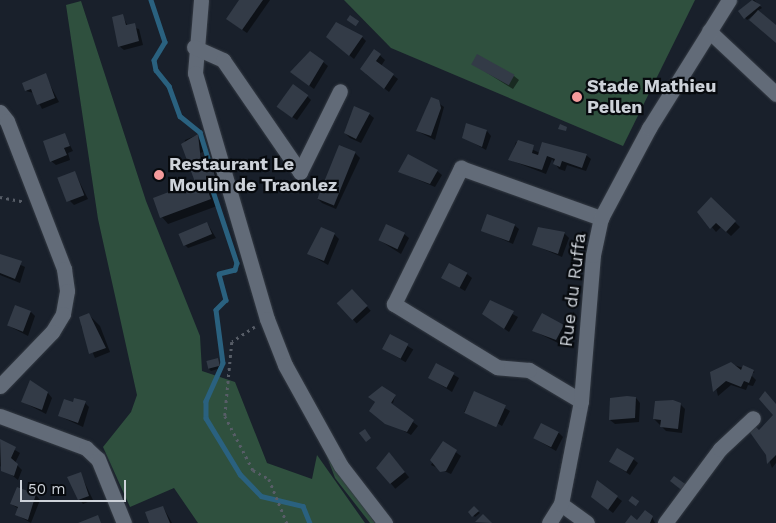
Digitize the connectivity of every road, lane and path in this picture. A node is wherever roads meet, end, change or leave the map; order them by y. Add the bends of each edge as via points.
1 (201, 0) edge
2 (729, 0) edge
3 (709, 32) junction
4 (194, 47) junction
5 (340, 90) dead end
6 (776, 94) edge
7 (0, 112) edge
8 (0, 197) edge
9 (36, 197) junction
10 (601, 218) junction
11 (267, 319) junction
12 (0, 386) edge
13 (581, 401) junction
14 (0, 416) edge
15 (753, 418) dead end
16 (561, 504) junction
17 (124, 523) edge
18 (287, 523) edge
19 (385, 523) edge
20 (549, 523) edge
21 (587, 523) edge
22 (664, 523) edge

1 - 4 street
2 - 3 street, Rue du Ruffa
3 - 6 street
3 - 10 street, Rue du Ruffa via 649,128
4 - 5 street via 223,60 300,172
4 - 11 street via 202,109
7 - 9 street
8 - 9 path via 21,204
9 - 12 street via 64,269 67,291 63,314
10 - 13 street, Rue du Ruffa via 593,256
10 - 13 street via 461,168 394,304 497,367 529,370
11 - 18 path via 232,342 225,416 253,470 269,479
11 - 19 street via 285,365 342,466
13 - 16 street, Rue du Ruffa
14 - 17 street via 86,448 98,460
15 - 22 street via 720,448
16 - 20 street, Rue du Ruffa
16 - 21 street

